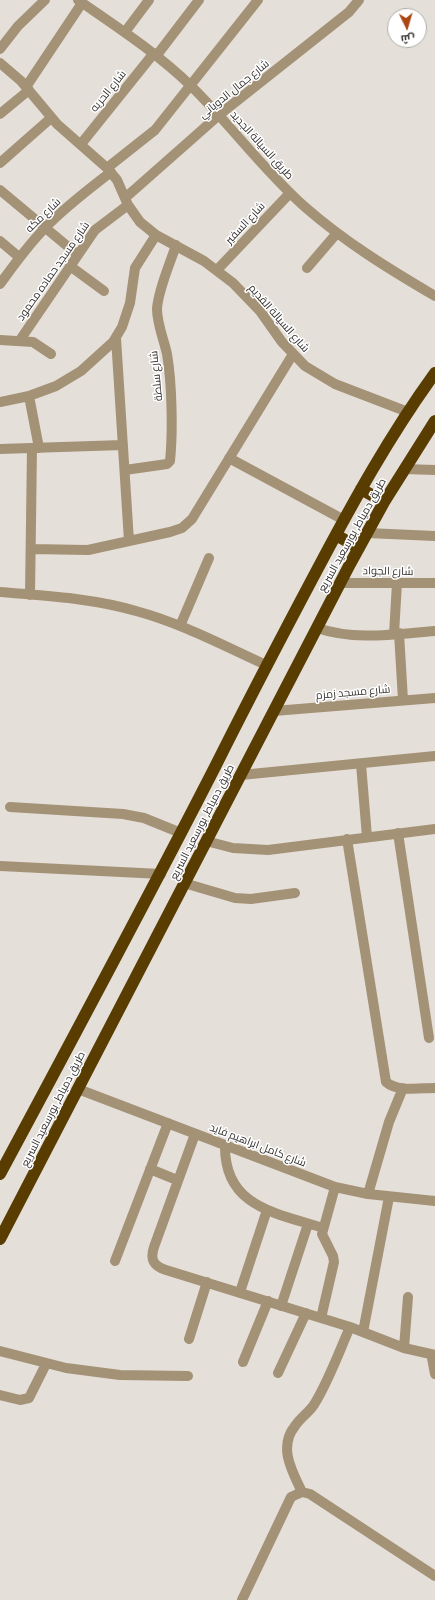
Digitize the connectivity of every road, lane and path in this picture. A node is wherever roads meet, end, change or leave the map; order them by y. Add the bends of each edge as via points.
1 (45, 0) edge
2 (149, 0) edge
3 (199, 0) edge
4 (258, 0) edge
5 (359, 0) edge
6 (86, 3) edge
7 (125, 32) junction
8 (0, 49) edge
9 (155, 54) junction
10 (0, 63) edge
11 (191, 86) junction
12 (28, 89) junction
13 (0, 114) edge
14 (219, 115) junction
15 (50, 118) junction
16 (80, 144) junction
17 (0, 163) edge
18 (109, 170) junction
19 (0, 190) edge
20 (290, 193) junction
21 (127, 201) junction
22 (45, 228) junction
23 (337, 233) junction
24 (156, 235) junction
25 (0, 241) edge
26 (176, 245) junction
27 (78, 255) junction
28 (19, 257) junction
29 (70, 266) junction
30 (307, 268) dead end
31 (217, 270) junction
32 (0, 284) edge
33 (104, 291) dead end
34 (435, 296) edge
35 (116, 338) junction
36 (0, 340) edge
37 (20, 340) junction
38 (51, 354) dead end
39 (293, 354) junction
40 (435, 373) edge
41 (29, 396) junction
42 (0, 402) edge
43 (408, 412) junction
44 (435, 421) edge
45 (123, 445) junction
46 (35, 448) junction
47 (0, 449) edge
48 (229, 458) junction
49 (404, 469) junction
50 (125, 470) junction
51 (435, 470) edge
52 (361, 489) junction
53 (384, 502) junction
54 (344, 520) junction
55 (367, 533) junction
56 (336, 535) junction
57 (435, 536) edge
58 (129, 541) junction
59 (359, 548) junction
60 (31, 549) junction
61 (208, 558) dead end
62 (340, 583) junction
63 (397, 583) junction
64 (435, 583) edge
65 (0, 592) edge
66 (30, 595) junction
67 (180, 626) junction
68 (317, 628) junction
69 (435, 631) edge
70 (397, 634) junction
71 (266, 665) junction
72 (435, 698) edge
73 (403, 700) junction
74 (274, 711) junction
75 (435, 756) edge
76 (361, 764) junction
77 (241, 775) junction
78 (10, 807) dead end
79 (435, 829) edge
80 (181, 833) junction
81 (398, 833) junction
82 (367, 837) junction
83 (347, 839) junction
84 (206, 841) junction
85 (0, 866) edge
86 (160, 874) junction
87 (184, 883) junction
88 (294, 893) dead end
89 (429, 1038) dead end
90 (403, 1088) junction
91 (435, 1088) edge
92 (78, 1089) junction
93 (168, 1123) junction
94 (195, 1134) junction
95 (225, 1145) junction
96 (150, 1169) junction
97 (0, 1174) edge
98 (177, 1180) junction
99 (335, 1187) junction
100 (368, 1194) junction
101 (389, 1197) junction
102 (435, 1201) edge
103 (267, 1210) junction
104 (308, 1224) junction
105 (323, 1228) junction
106 (0, 1239) edge
107 (115, 1261) dead end
108 (207, 1282) junction
109 (240, 1292) junction
110 (408, 1298) dead end
111 (268, 1301) junction
112 (281, 1306) junction
113 (306, 1313) junction
114 (321, 1318) junction
115 (350, 1327) junction
116 (363, 1332) junction
117 (189, 1338) dead end
118 (404, 1348) junction
119 (0, 1351) edge
120 (435, 1355) edge
121 (243, 1362) dead end
122 (46, 1364) junction
123 (278, 1373) dead end
124 (435, 1374) edge
125 (188, 1376) dead end
126 (0, 1394) edge
127 (302, 1492) junction
128 (435, 1576) edge
129 (242, 1600) edge

1 - 8 street via 18,26
2 - 7 street
3 - 9 street, شارع الحريه
4 - 11 street, شارع مكه
5 - 14 street, شارع جمال الدوياني via 349,12
6 - 7 street, طريق السيالة الجديد
6 - 12 street
7 - 9 street, طريق السيالة الجديد
9 - 11 street, طريق السيالة الجديد
9 - 16 street, شارع الحريه
10 - 12 street, شارع السيالة القديم
11 - 14 street, طريق السيالة الجديد
11 - 18 street, شارع مكه via 149,136
12 - 13 street
12 - 15 street, شارع السيالة القديم
14 - 20 street, طريق السيالة الجديد
14 - 21 street, شارع جمال الدوياني
15 - 16 street, شارع السيالة القديم
15 - 17 street
16 - 18 street, شارع السيالة القديم
18 - 21 street, شارع السيالة القديم
18 - 22 street, شارع مكه
19 - 22 street
20 - 23 street, طريق السيالة الجديد
20 - 31 street, شارع السفير
21 - 24 street, شارع السيالة القديم via 140,222
21 - 27 street, شارع مسجد حماده محمود via 100,225
22 - 27 street
22 - 28 street, شارع مكه
23 - 30 street
23 - 34 street, طريق السيالة الجديد via 381,264
24 - 26 street, شارع السيالة القديم
24 - 35 street via 135,268 130,303
25 - 28 street
26 - 31 street, شارع السيالة القديم
26 - 50 street, شارع سلطة via 157,309 170,381 170,461 167,464
27 - 29 street, شارع مسجد حماده محمود
28 - 32 street, شارع مكه
29 - 33 street
29 - 37 street, شارع مسجد حماده محمود
31 - 39 street, شارع السيالة القديم via 247,296
35 - 41 street via 81,371 56,386
35 - 45 street
36 - 37 street
37 - 38 street via 33,342
39 - 43 street, شارع السيالة القديم via 319,376
39 - 48 street
40 - 43 highway, طريق دمياط, بورسعيد السريع
41 - 42 street
41 - 46 street
43 - 52 highway, طريق دمياط, بورسعيد السريع
44 - 49 highway, طريق دمياط, بورسعيد السريع
45 - 46 street
45 - 50 street
46 - 47 street
46 - 60 street
48 - 54 street
48 - 58 street via 188,524 177,531
49 - 51 street
49 - 53 highway, طريق دمياط, بورسعيد السريع
50 - 58 street
52 - 53 highway
52 - 54 highway, طريق دمياط, بورسعيد السريع
53 - 55 highway, طريق دمياط, بورسعيد السريع
54 - 56 highway, طريق دمياط, بورسعيد السريع
55 - 57 street
55 - 59 highway, طريق دمياط, بورسعيد السريع
56 - 59 highway
56 - 71 highway, طريق دمياط, بورسعيد السريع
58 - 60 street via 83,550
59 - 62 highway, طريق دمياط, بورسعيد السريع
60 - 66 street
61 - 67 street
62 - 63 street, شارع الجواد
62 - 68 highway, طريق دمياط, بورسعيد السريع
63 - 64 street, شارع الجواد
63 - 70 street
65 - 66 street
66 - 67 street via 109,604 142,612
67 - 71 street
68 - 70 street via 353,636
68 - 74 highway, طريق دمياط, بورسعيد السريع
69 - 70 street
70 - 73 street
71 - 80 highway, طريق دمياط, بورسعيد السريع
72 - 73 street, شارع مسجد زمزم
73 - 74 street, شارع مسجد زمزم
74 - 77 highway, طريق دمياط, بورسعيد السريع
75 - 76 street
76 - 77 street
76 - 82 street
77 - 84 highway, طريق دمياط, بورسعيد السريع
78 - 80 street via 123,814 144,818
79 - 81 street
80 - 86 highway, طريق دمياط, بورسعيد السريع
81 - 82 street
81 - 89 street
82 - 83 street
83 - 84 street via 268,850 233,848
83 - 90 street via 386,1082 391,1086
84 - 87 highway, طريق دمياط, بورسعيد السريع
85 - 86 street
86 - 97 highway, طريق دمياط, بورسعيد السريع
87 - 88 street via 235,898 251,899
87 - 92 highway, طريق دمياط, بورسعيد السريع
90 - 91 street
90 - 100 street via 389,1122
92 - 93 street, شارع كامل ابراهيم فايد
92 - 106 highway, طريق دمياط, بورسعيد السريع
93 - 94 street, شارع كامل ابراهيم فايد
93 - 96 street
94 - 95 street, شارع كامل ابراهيم فايد
94 - 98 street
95 - 99 street, شارع كامل ابراهيم فايد
95 - 103 street via 227,1169 234,1185 246,1199
96 - 98 street
96 - 107 street
98 - 108 street via 154,1247 153,1261 161,1268
99 - 100 street, شارع كامل ابراهيم فايد
99 - 105 street
100 - 101 street, شارع كامل ابراهيم فايد
101 - 102 street, شارع كامل ابراهيم فايد
101 - 116 street
103 - 104 street
103 - 109 street
104 - 105 street
104 - 112 street
105 - 114 street via 323,1240 334,1262
108 - 109 street
108 - 117 street
109 - 111 street
110 - 118 street
111 - 112 street
111 - 121 street
112 - 113 street
113 - 114 street
113 - 123 street
114 - 115 street
115 - 116 street
115 - 127 street via 316,1402 294,1426 287,1443 288,1461
116 - 118 street
118 - 120 street
119 - 122 street
120 - 124 street via 432,1358
122 - 125 street via 120,1375
122 - 126 street via 29,1398 20,1400
127 - 128 street via 310,1494
127 - 129 street via 290,1497

